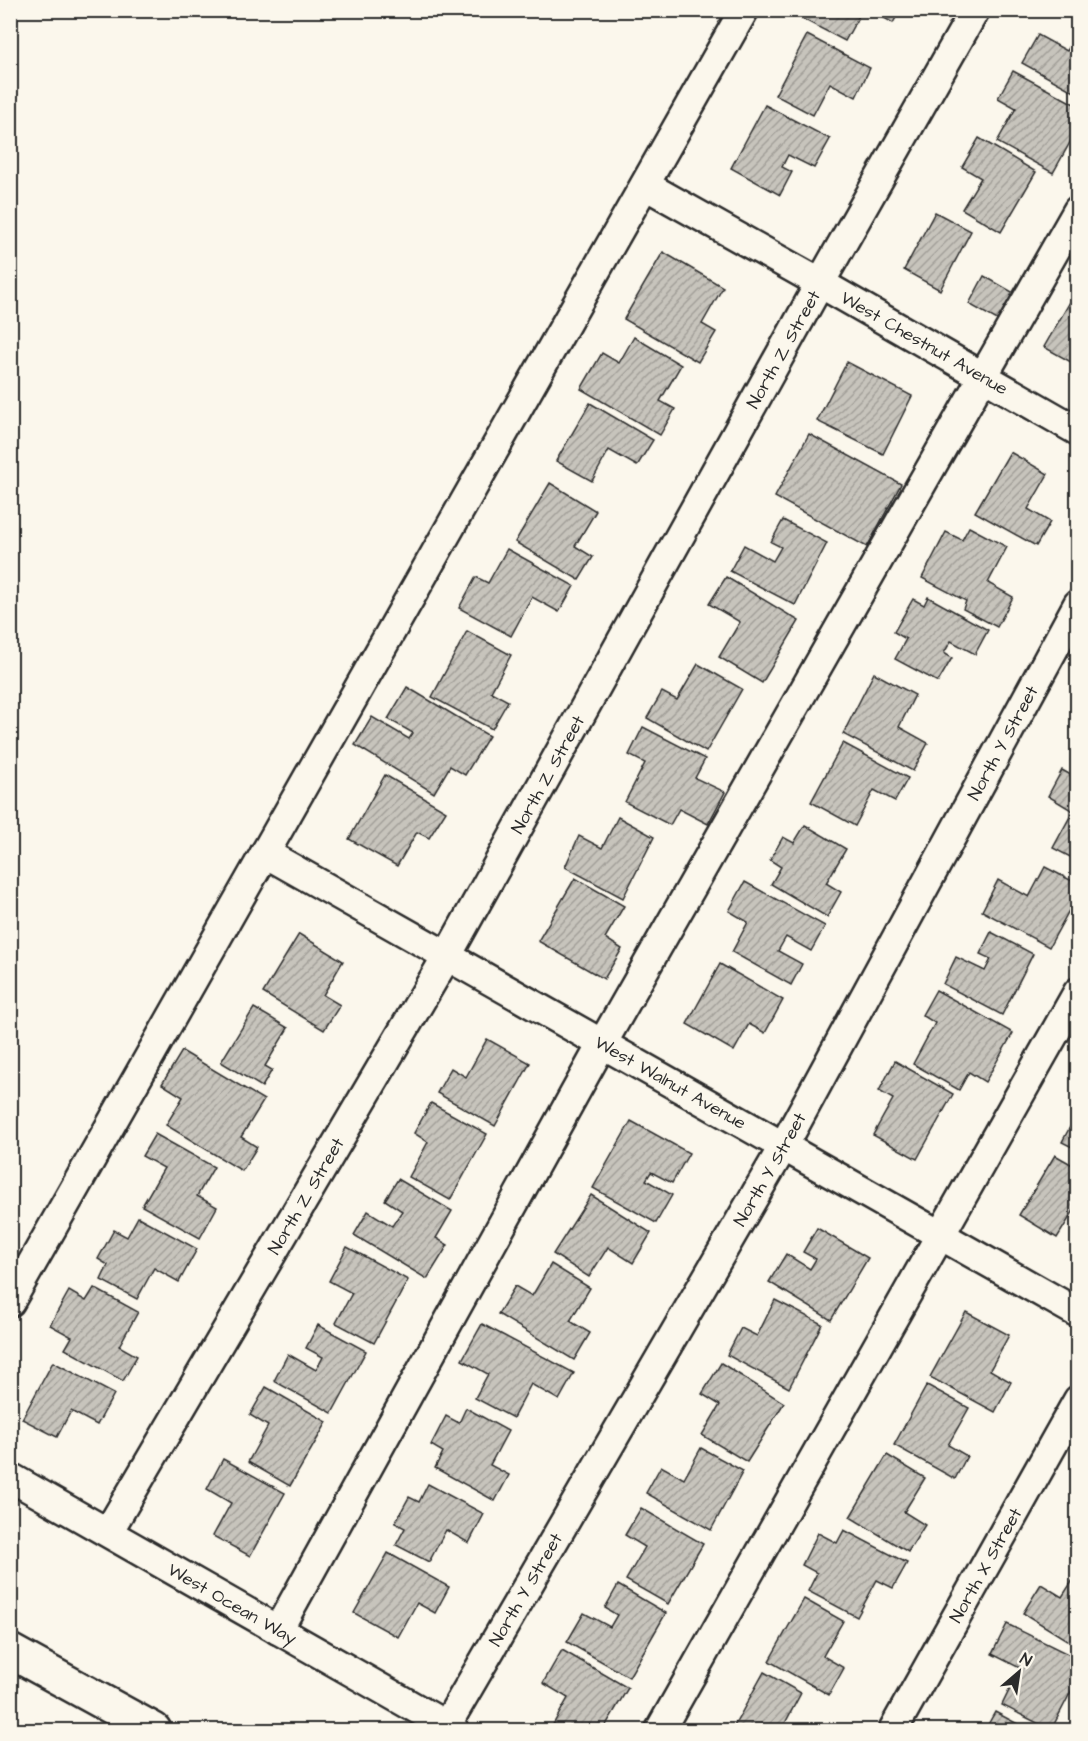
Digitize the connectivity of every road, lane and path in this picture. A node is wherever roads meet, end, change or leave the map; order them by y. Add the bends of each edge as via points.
1 (744, 10) edge
2 (975, 10) edge
3 (645, 185) junction
4 (1077, 210) edge
5 (820, 283) junction
6 (983, 377) junction
7 (1077, 431) edge
8 (1077, 604) edge
9 (265, 853) junction
10 (447, 956) junction
11 (1077, 992) edge
12 (602, 1044) junction
13 (783, 1147) junction
14 (940, 1235) junction
15 (10, 1302) edge
16 (1077, 1313) edge
17 (1077, 1400) edge
18 (10, 1477) edge
19 (108, 1532) junction
20 (278, 1630) junction
21 (10, 1651) edge
22 (450, 1728) edge
23 (154, 1731) edge
24 (660, 1731) edge
25 (893, 1731) edge

1 - 3 street
2 - 5 street, North Z Street
3 - 5 street, West Chestnut Avenue
3 - 9 street
4 - 6 street
5 - 6 street, West Chestnut Avenue
5 - 10 street, North Z Street
6 - 7 street, West Chestnut Avenue
6 - 12 street
8 - 13 street, North Y Street
9 - 10 street, West Walnut Avenue
9 - 15 street
10 - 12 street, West Walnut Avenue
10 - 19 street, North Z Street
11 - 14 street
12 - 13 street, West Walnut Avenue
12 - 20 street
13 - 14 street, West Walnut Avenue
13 - 22 street, North Y Street
14 - 16 street, West Walnut Avenue
14 - 24 street
17 - 25 street, North X Street
18 - 19 street, West Ocean Way
19 - 20 street, West Ocean Way
20 - 22 street, West Ocean Way
21 - 23 main road

